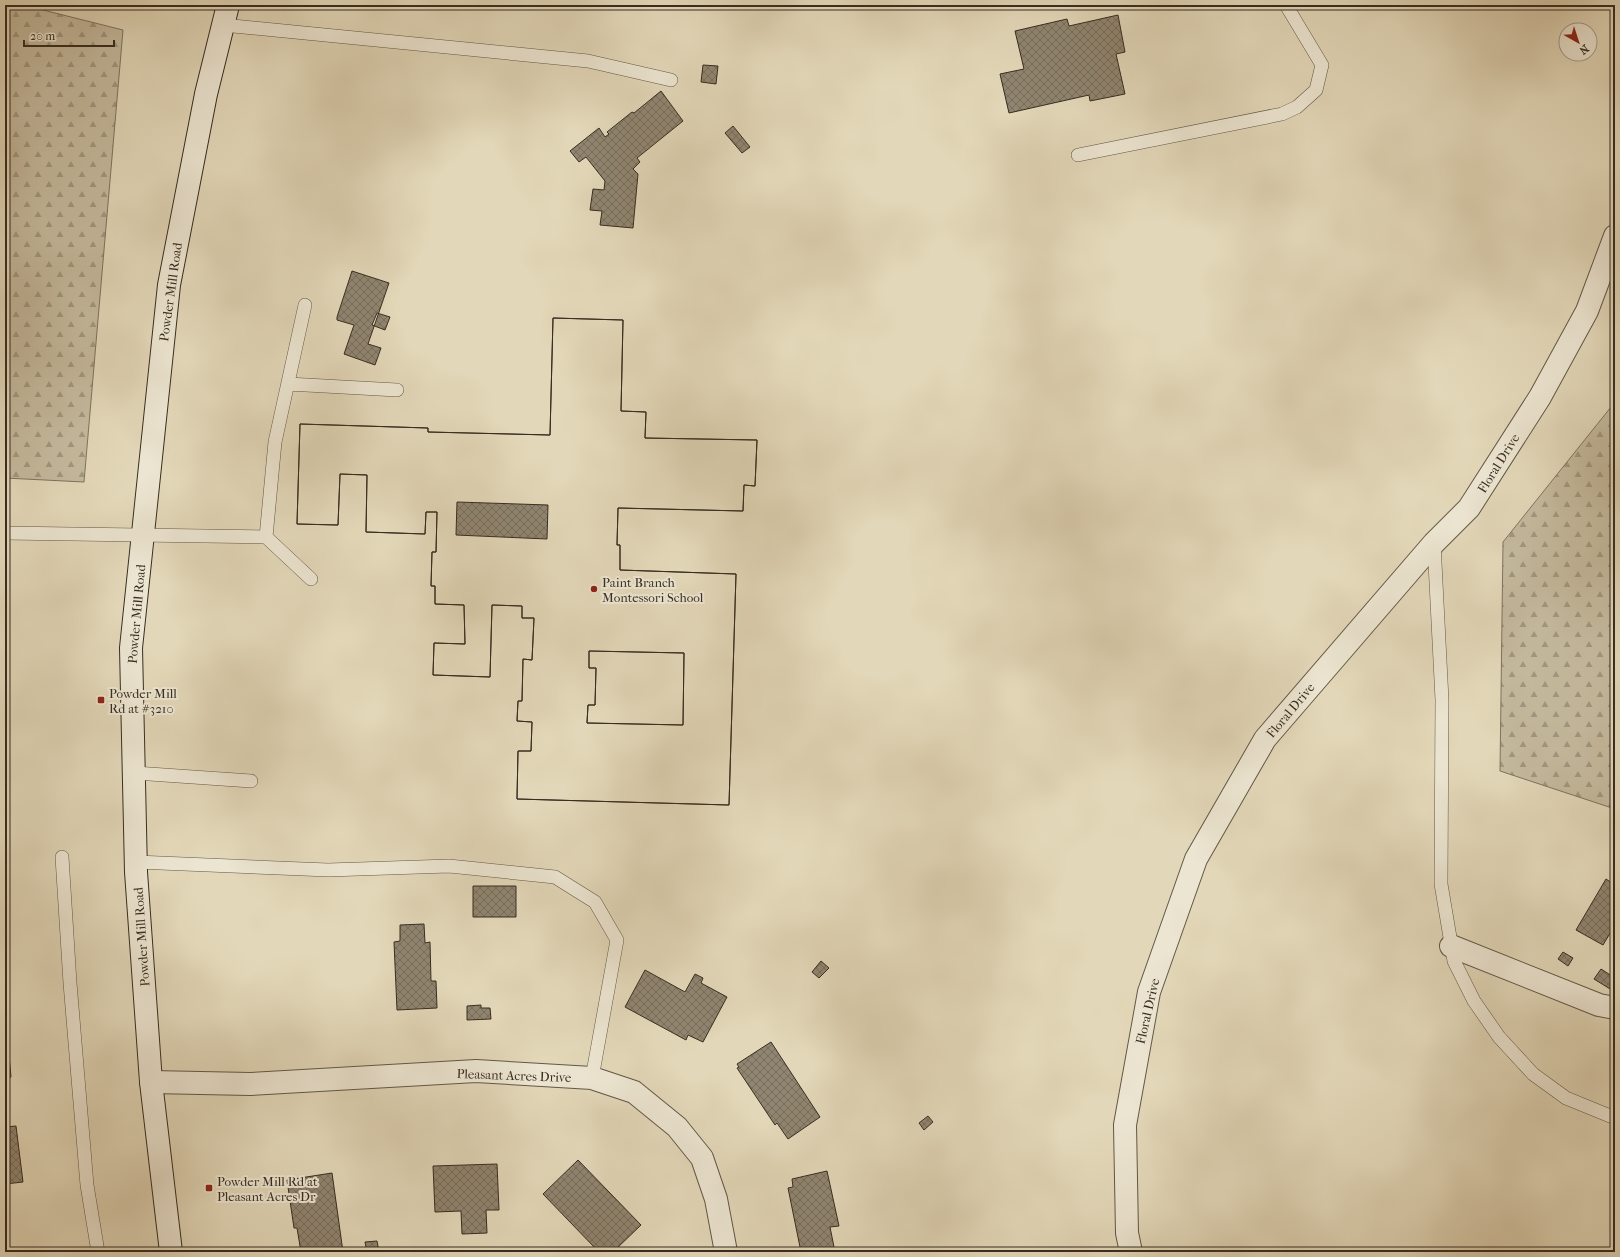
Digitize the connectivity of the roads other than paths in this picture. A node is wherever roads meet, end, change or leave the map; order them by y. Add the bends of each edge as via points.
1 (1286, 5) edge
2 (226, 15) edge
3 (671, 80) dead end
4 (1078, 155) dead end
5 (1615, 236) edge
6 (305, 305) dead end
7 (288, 384) junction
8 (397, 390) dead end
9 (5, 534) edge
10 (143, 536) junction
11 (266, 537) junction
12 (1434, 543) junction
13 (311, 579) dead end
14 (135, 773) junction
15 (251, 781) dead end
16 (62, 857) dead end
17 (136, 862) junction
18 (1451, 946) junction
19 (1615, 1008) edge
20 (592, 1078) junction
21 (151, 1082) junction
22 (1615, 1118) edge
23 (98, 1252) edge
24 (171, 1252) edge
25 (726, 1252) edge
26 (1131, 1252) edge

1 - 4 lane via 1322,65 1316,90 1297,107 1282,114
2 - 3 lane via 588,62
2 - 10 street, Powder Mill Road via 206,94 169,285
5 - 12 street, Floral Drive via 1586,311 1540,397 1469,508
6 - 7 lane
7 - 8 lane
7 - 11 lane via 275,442
9 - 10 lane
10 - 11 lane
10 - 14 street, Powder Mill Road via 131,648
11 - 13 lane
12 - 18 lane via 1442,700 1441,884
12 - 26 street, Floral Drive via 1265,739 1196,859 1148,992 1125,1125 1127,1232
14 - 15 lane
14 - 17 street, Powder Mill Road
16 - 23 lane via 88,1185
17 - 20 lane via 328,870 449,866 555,877 595,902 616,940
17 - 21 street, Powder Mill Road
18 - 19 street via 1599,1005
18 - 22 lane via 1454,961 1474,1001 1499,1037 1533,1074 1566,1098
20 - 21 street, Pleasant Acres Drive via 476,1071 250,1084
20 - 25 street, Pleasant Acres Drive via 634,1092 677,1127 702,1158 716,1199
21 - 24 street, Powder Mill Road

